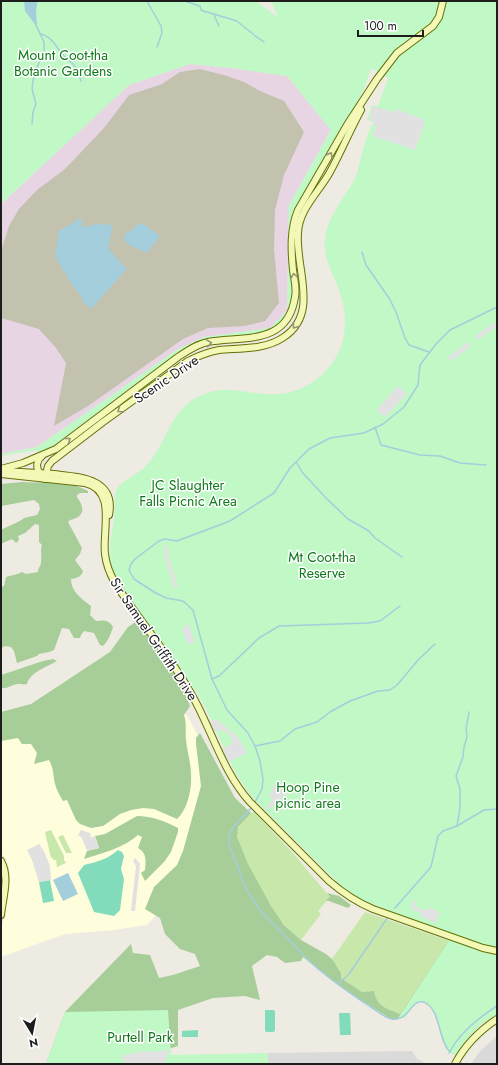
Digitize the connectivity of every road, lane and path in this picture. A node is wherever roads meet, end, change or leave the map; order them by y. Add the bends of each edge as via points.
1 (443, 1) edge
2 (368, 94) junction
3 (354, 122) junction
4 (347, 125) junction
5 (51, 452) junction
6 (1, 470) edge
7 (39, 473) junction
8 (1, 474) edge
9 (45, 476) junction
10 (1, 860) edge
11 (1, 914) edge
12 (497, 952) edge
13 (497, 1019) edge
14 (455, 1064) edge

1 - 2 main road via 439,17 432,26 397,53
2 - 3 main road
2 - 4 main road
3 - 4 main road
3 -> 9 main road, Scenic Drive via 329,174 300,221 298,244 304,302 301,318 290,332 269,344 212,352 188,361 52,461
5 -> 4 main road, Scenic Drive via 178,357 198,345 262,336 272,333 283,324 295,299 292,248 295,218
5 - 6 main road, Scenic Drive
5 - 7 main road, Scenic Drive via 39,460
6 - 7 main road
7 - 9 main road
8 - 9 main road, Sir Samuel Griffith Drive
9 - 12 main road, Sir Samuel Griffith Drive via 96,485 105,502 105,554 112,579 189,690 232,777 250,802 329,881 357,902
10 - 11 main road via 6,879
13 - 14 main road via 477,1034

